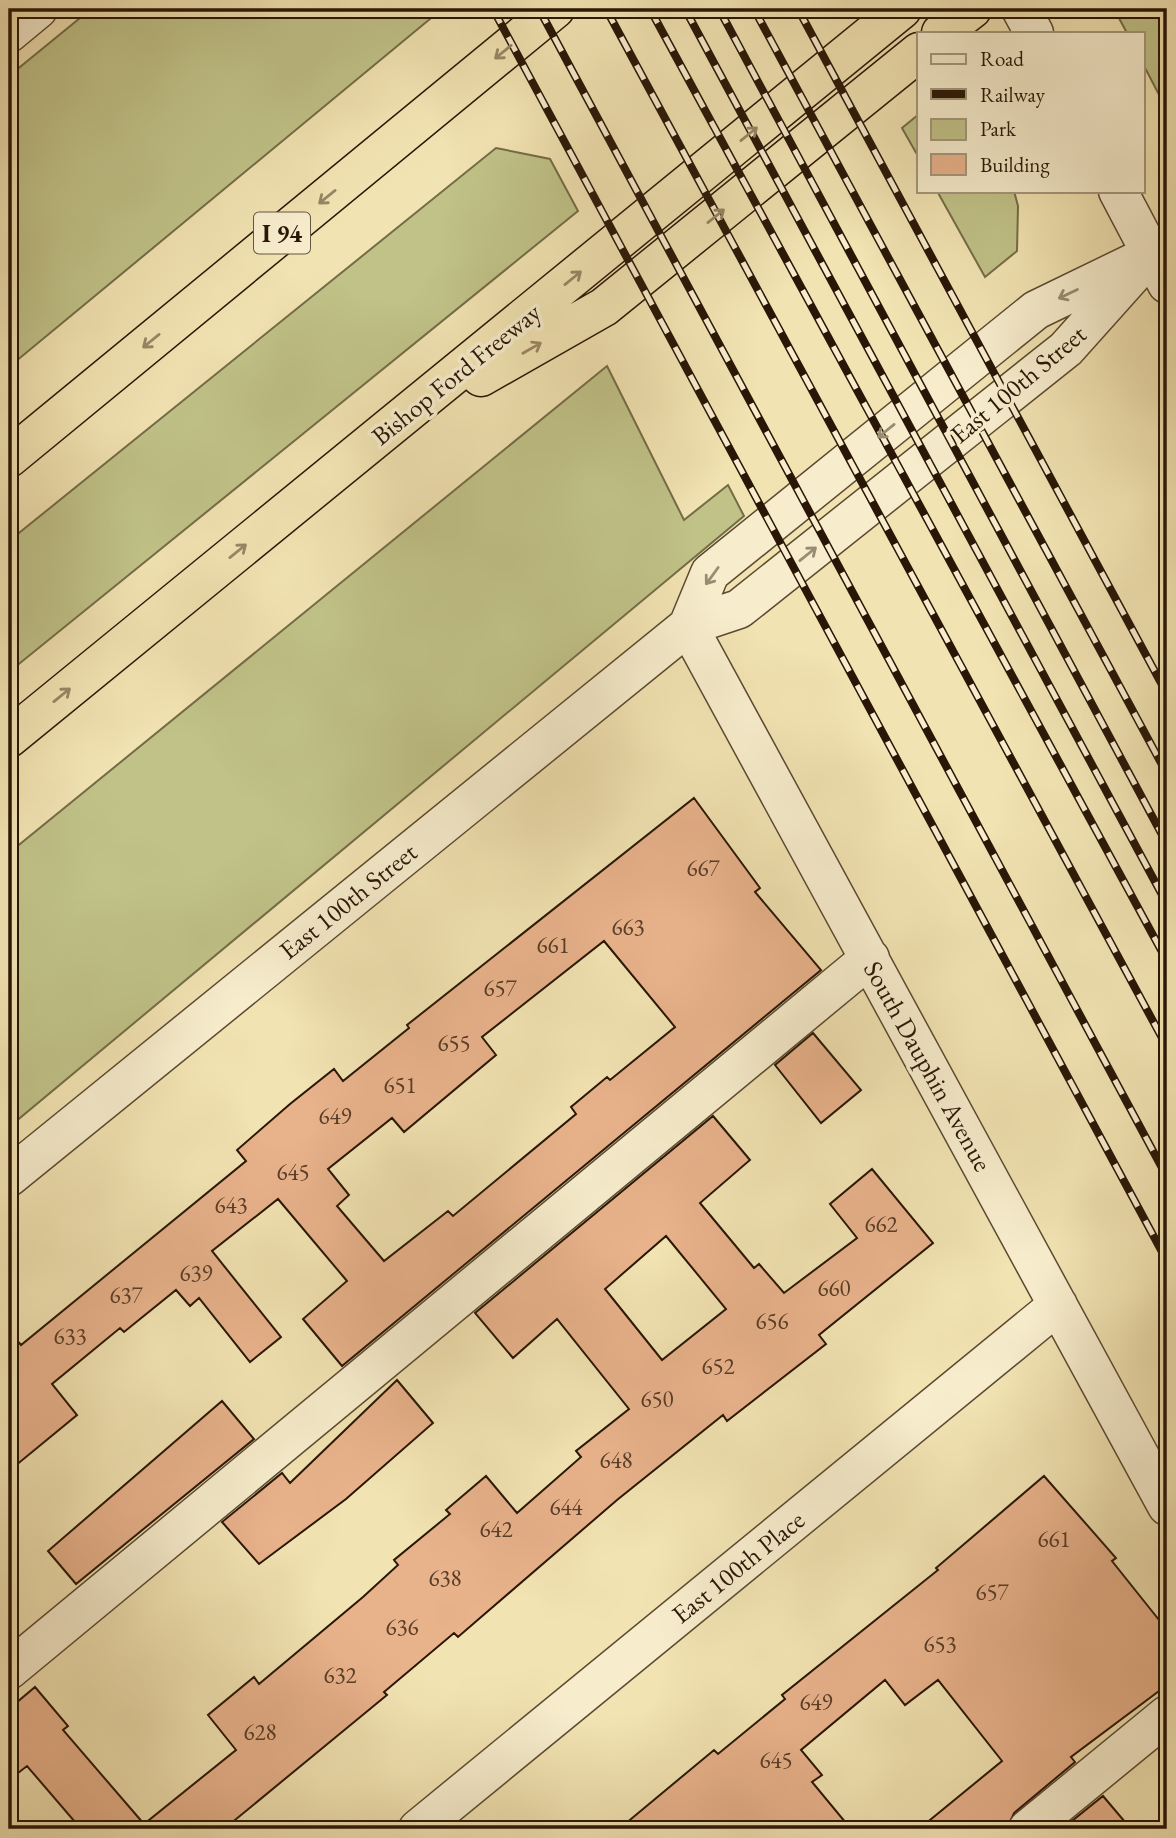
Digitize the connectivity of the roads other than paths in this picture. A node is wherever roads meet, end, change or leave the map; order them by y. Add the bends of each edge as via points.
1 (38, 9) edge
2 (555, 9) edge
3 (902, 9) edge
4 (972, 9) edge
5 (942, 32) edge
6 (9, 33) edge
7 (917, 54) edge
8 (1119, 192) edge
9 (1159, 269) edge
10 (388, 430) junction
11 (9, 458) edge
12 (688, 626) junction
13 (9, 738) edge
14 (870, 958) junction
15 (9, 1177) edge
16 (1058, 1305) junction
17 (1167, 1506) edge
18 (9, 1670) edge
19 (1167, 1715) edge
20 (418, 1829) edge
21 (1027, 1829) edge

1 - 6 street
2 -> 11 highway, I 94
10 -> 3 highway, Bishop Ford Freeway
4 - 5 highway
10 -> 7 highway via 604,307
8 - 9 street
9 - 12 street, East 100th Street via 739,610
13 -> 10 highway, Bishop Ford Freeway
12 - 14 street, South Dauphin Avenue
12 - 15 street, East 100th Street
14 - 16 street, South Dauphin Avenue
14 - 18 street
16 - 17 street, South Dauphin Avenue
16 - 20 street, East 100th Place
19 - 21 street

